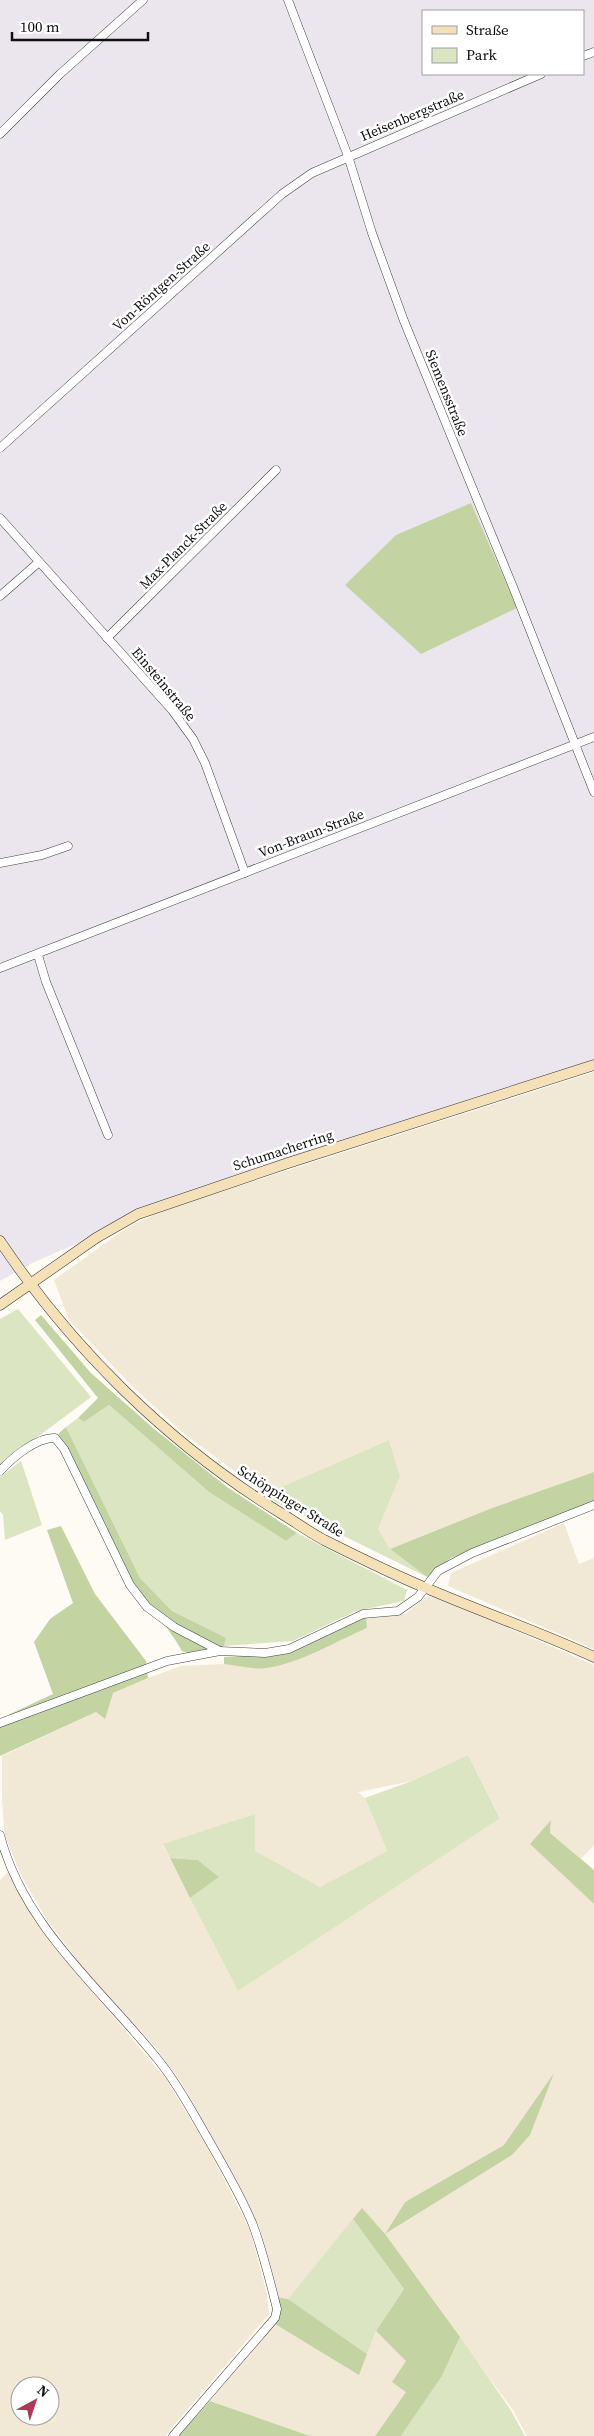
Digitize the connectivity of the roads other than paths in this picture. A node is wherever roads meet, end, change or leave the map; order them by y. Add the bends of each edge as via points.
1 (143, 0) edge
2 (288, 0) edge
3 (539, 75) edge
4 (0, 134) edge
5 (348, 156) junction
6 (0, 448) edge
7 (276, 470) dead end
8 (0, 518) edge
9 (39, 562) junction
10 (0, 596) edge
11 (108, 638) junction
12 (594, 737) edge
13 (576, 743) junction
14 (594, 792) edge
15 (68, 846) dead end
16 (0, 863) edge
17 (245, 872) junction
18 (38, 955) junction
19 (0, 968) edge
20 (594, 1065) edge
21 (108, 1135) dead end
22 (0, 1240) edge
23 (30, 1284) junction
24 (0, 1305) edge
25 (0, 1471) edge
26 (594, 1505) edge
27 (424, 1587) junction
28 (220, 1651) junction
29 (594, 1657) edge
30 (0, 1723) edge
31 (0, 1835) edge
32 (173, 2436) edge

1 - 4 street via 60,74
2 - 5 street, Siemensstraße
3 - 5 street, Heisenbergstraße
5 - 6 street, Von-Röntgen-Straße via 312,173 282,194
5 - 13 street, Siemensstraße via 404,321
7 - 11 street, Max-Planck-Straße
8 - 9 street, Einsteinstraße
9 - 10 street
9 - 11 street, Einsteinstraße
11 - 17 street, Einsteinstraße via 172,710 193,739
12 - 13 street, Von-Braun-Straße
13 - 14 street, Siemensstraße
13 - 17 street, Von-Braun-Straße
15 - 16 street
17 - 18 street, Von-Braun-Straße
18 - 19 street, Von-Braun-Straße
18 - 21 street
20 - 23 main road, Schumacherring via 138,1214 96,1238
22 - 23 main road, Schöppinger Straße
23 - 24 main road, Schumacherring
23 - 27 main road, Schöppinger Straße via 121,1386 204,1461 322,1539
25 - 28 street via 45,1437 55,1438 64,1449 130,1585 147,1607 174,1627
26 - 27 street via 472,1553 438,1571
27 - 28 street via 418,1597 403,1609 363,1614 289,1649 265,1653
27 - 29 main road, Schöppinger Straße
28 - 30 street via 168,1660
31 - 32 street via 4,1851 27,1898 56,1942 160,2062 176,2085 228,2175 259,2244 277,2309 275,2318

